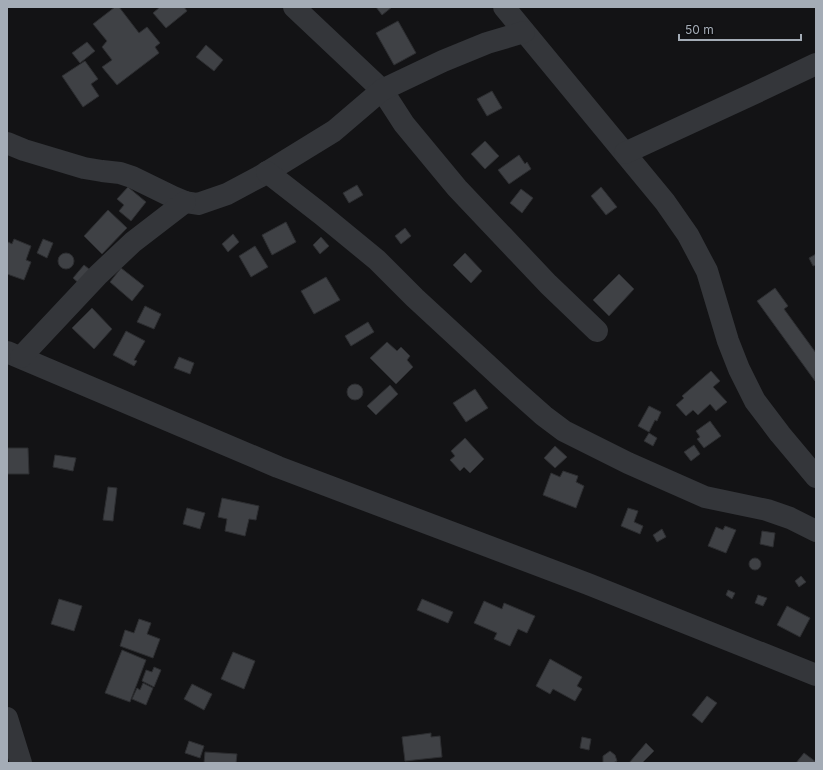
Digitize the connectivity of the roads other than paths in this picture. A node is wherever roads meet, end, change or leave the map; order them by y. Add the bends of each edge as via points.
1 (294, 7) edge
2 (504, 7) edge
3 (524, 32) junction
4 (816, 64) edge
5 (382, 90) junction
6 (7, 144) edge
7 (625, 154) junction
8 (267, 172) junction
9 (185, 202) junction
10 (596, 331) dead end
11 (14, 355) edge
12 (816, 477) edge
13 (816, 531) edge
14 (816, 675) edge
15 (7, 718) edge
16 (21, 763) edge

1 - 5 street
2 - 3 street
3 - 5 street via 487,43
3 - 7 street
4 - 7 street
5 - 8 street via 334,131
5 - 10 street via 404,124 457,188 543,280
6 - 9 street via 84,168 120,173
7 - 12 street via 688,234 707,271 728,341 755,401
8 - 9 street via 227,194 198,204
8 - 13 street via 377,260 508,384 564,431 646,472 705,497 767,510
9 - 11 street via 133,242
11 - 14 street via 278,467 588,584
15 - 16 street

